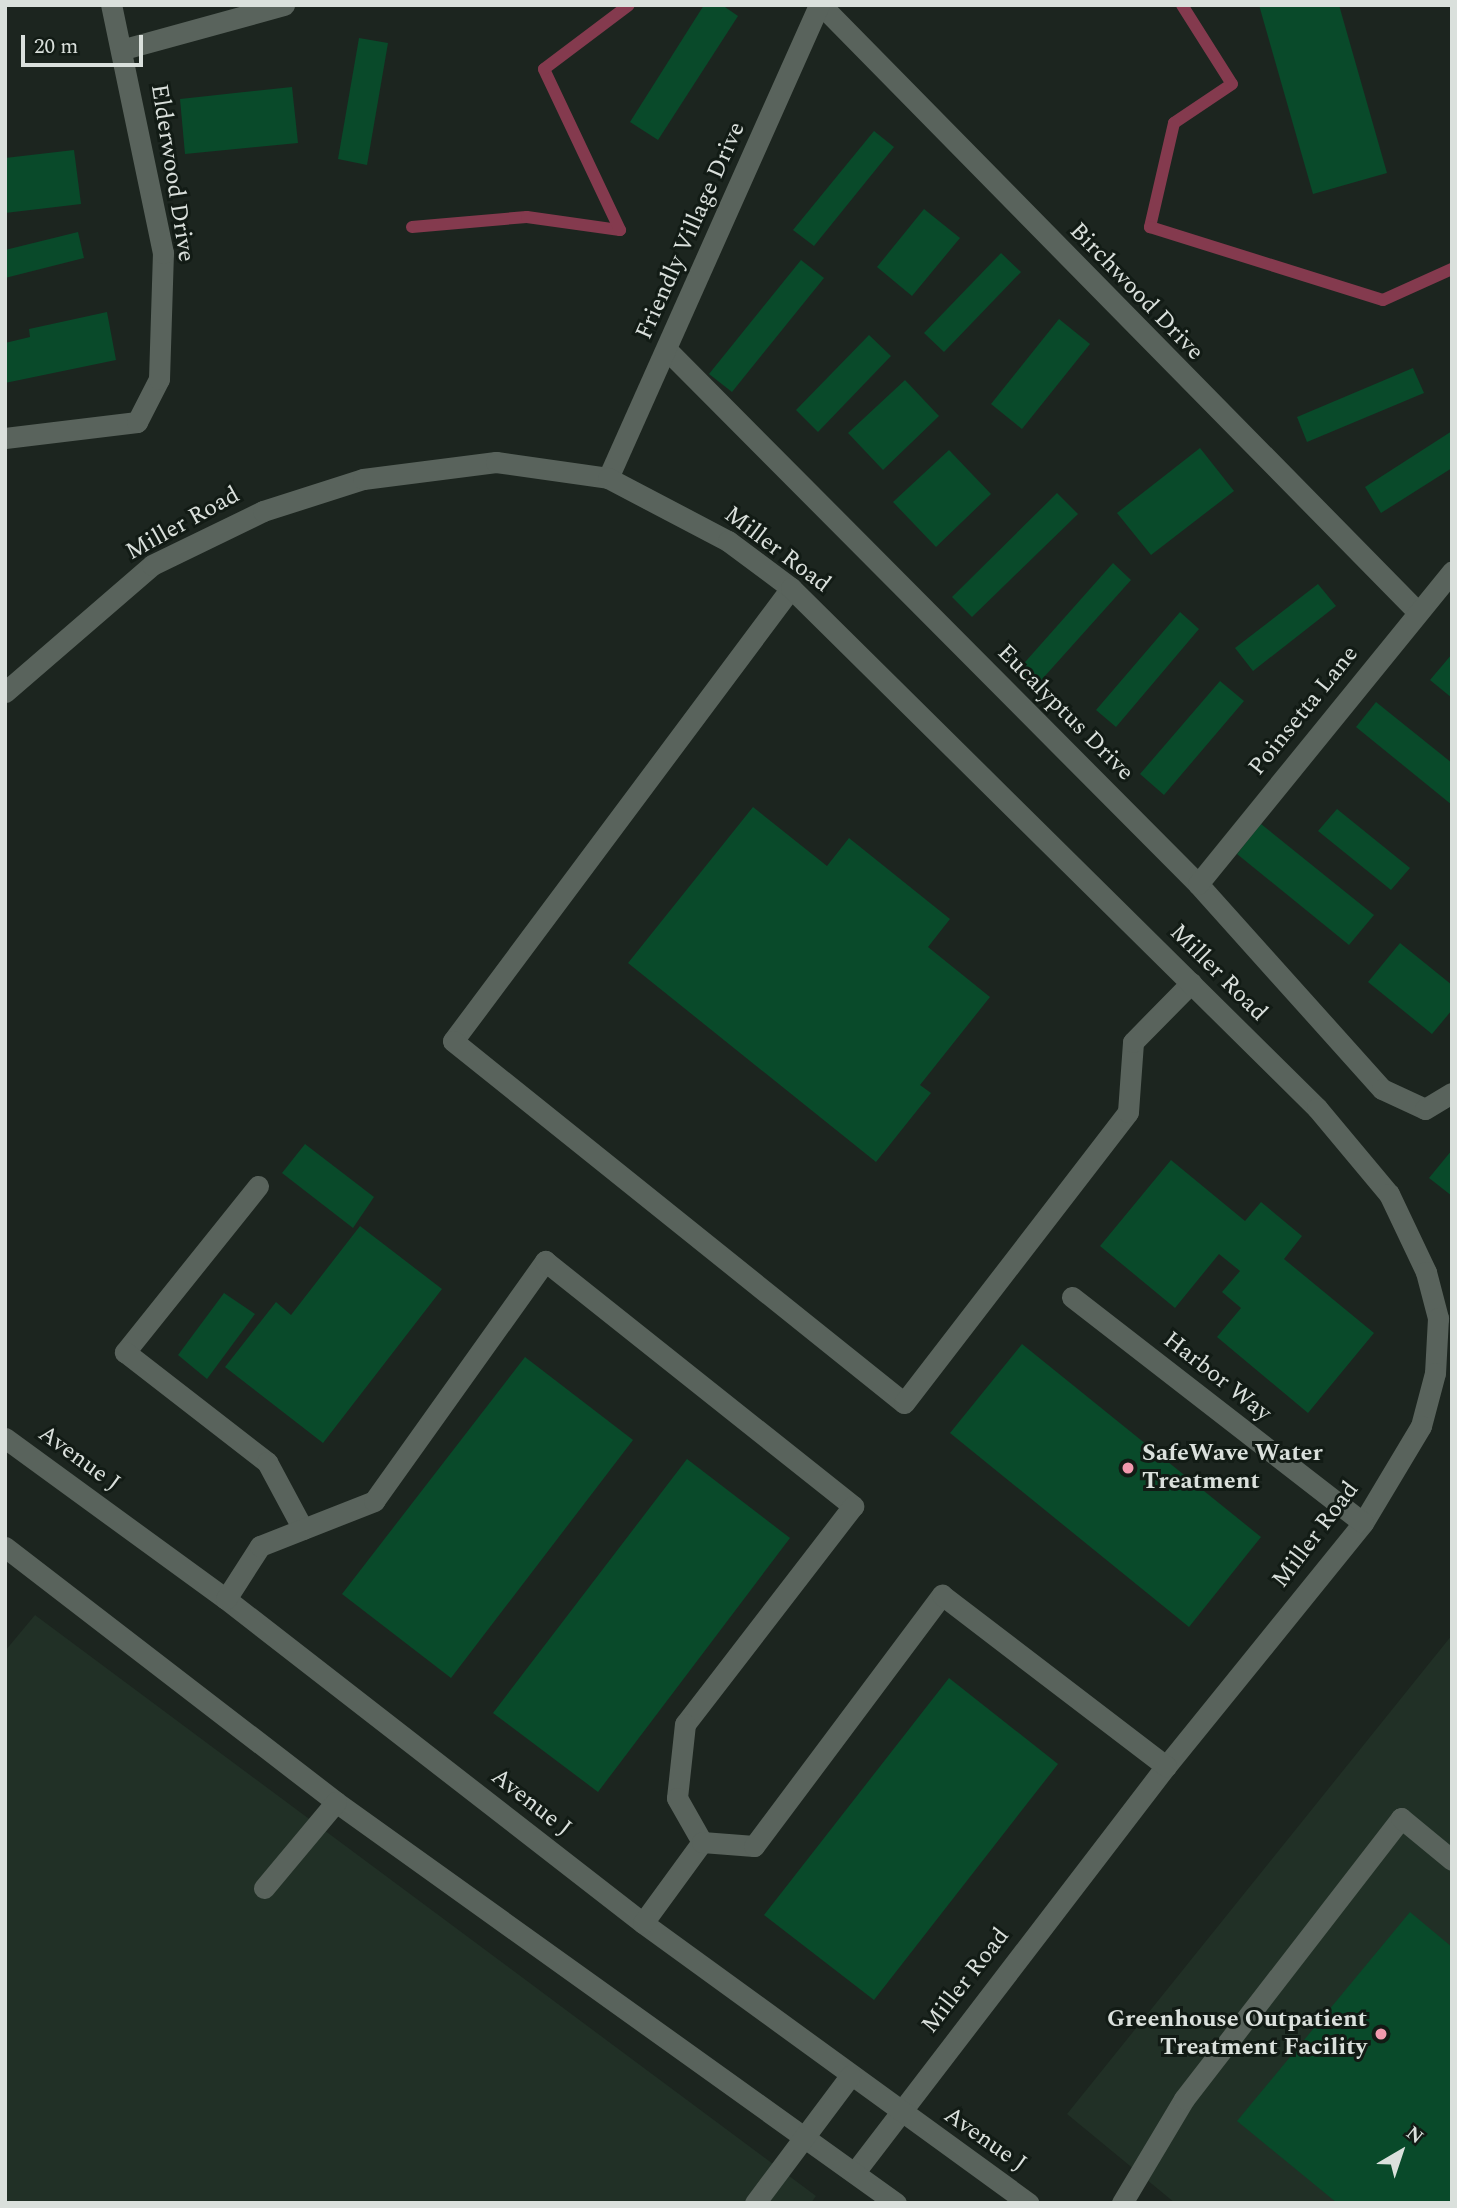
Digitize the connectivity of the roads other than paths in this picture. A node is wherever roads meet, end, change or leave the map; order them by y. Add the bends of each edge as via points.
1 (111, 5) edge
2 (285, 5) edge
3 (820, 5) edge
4 (124, 49) junction
5 (667, 350) junction
6 (5, 438) edge
7 (608, 478) junction
8 (1452, 571) edge
9 (791, 588) junction
10 (1418, 612) junction
11 (5, 692) edge
12 (1198, 884) junction
13 (1191, 983) junction
14 (1452, 1093) edge
15 (258, 1186) dead end
16 (1072, 1297) dead end
17 (5, 1437) edge
18 (1363, 1523) junction
19 (303, 1529) junction
20 (5, 1547) edge
21 (226, 1599) junction
22 (1166, 1766) junction
23 (336, 1802) junction
24 (702, 1842) junction
25 (1452, 1860) edge
26 (264, 1888) dead end
27 (643, 1923) junction
28 (850, 2076) junction
29 (900, 2112) junction
30 (802, 2139) junction
31 (855, 2172) junction
32 (755, 2203) edge
33 (895, 2203) edge
34 (1029, 2203) edge
35 (1122, 2203) edge

1 - 4 street, Elderwood Drive
2 - 4 street
3 - 5 street, Friendly Village Drive
3 - 10 street, Birchwood Drive
4 - 6 street, Elderwood Drive via 163,253 159,379 137,422
5 - 7 street, Friendly Village Drive
5 - 12 street, Eucalyptus Drive
7 - 9 street, Miller Road via 728,541
7 - 11 street, Miller Road via 496,462 363,479 263,511 152,565
8 - 10 street, Poinsetta Lane
9 - 13 street, Miller Road
9 - 13 street via 453,1041 904,1403 1128,1112 1133,1042
10 - 12 street, Poinsetta Lane
12 - 14 street, Eucalyptus Drive via 1382,1089 1425,1109
13 - 18 street, Miller Road via 1317,1108 1389,1194 1426,1272 1438,1318 1435,1373 1421,1426
15 - 19 street via 125,1352 267,1462
16 - 18 street, Harbor Way
17 - 21 street, Avenue J
18 - 22 street, Miller Road
19 - 21 street via 260,1546
19 - 24 street via 374,1501 545,1261 853,1506 685,1724 677,1798
20 - 23 street
21 - 27 street, Avenue J
22 - 24 street via 942,1595 754,1846
22 - 29 street, Miller Road
23 - 26 street
23 - 30 street
24 - 27 street
25 - 35 street via 1401,1818 1184,2099
27 - 28 street, Avenue J
28 - 29 street, Avenue J
28 - 30 street
29 - 31 street, Miller Road
29 - 34 street, Avenue J
30 - 31 street
30 - 32 street
31 - 33 street

